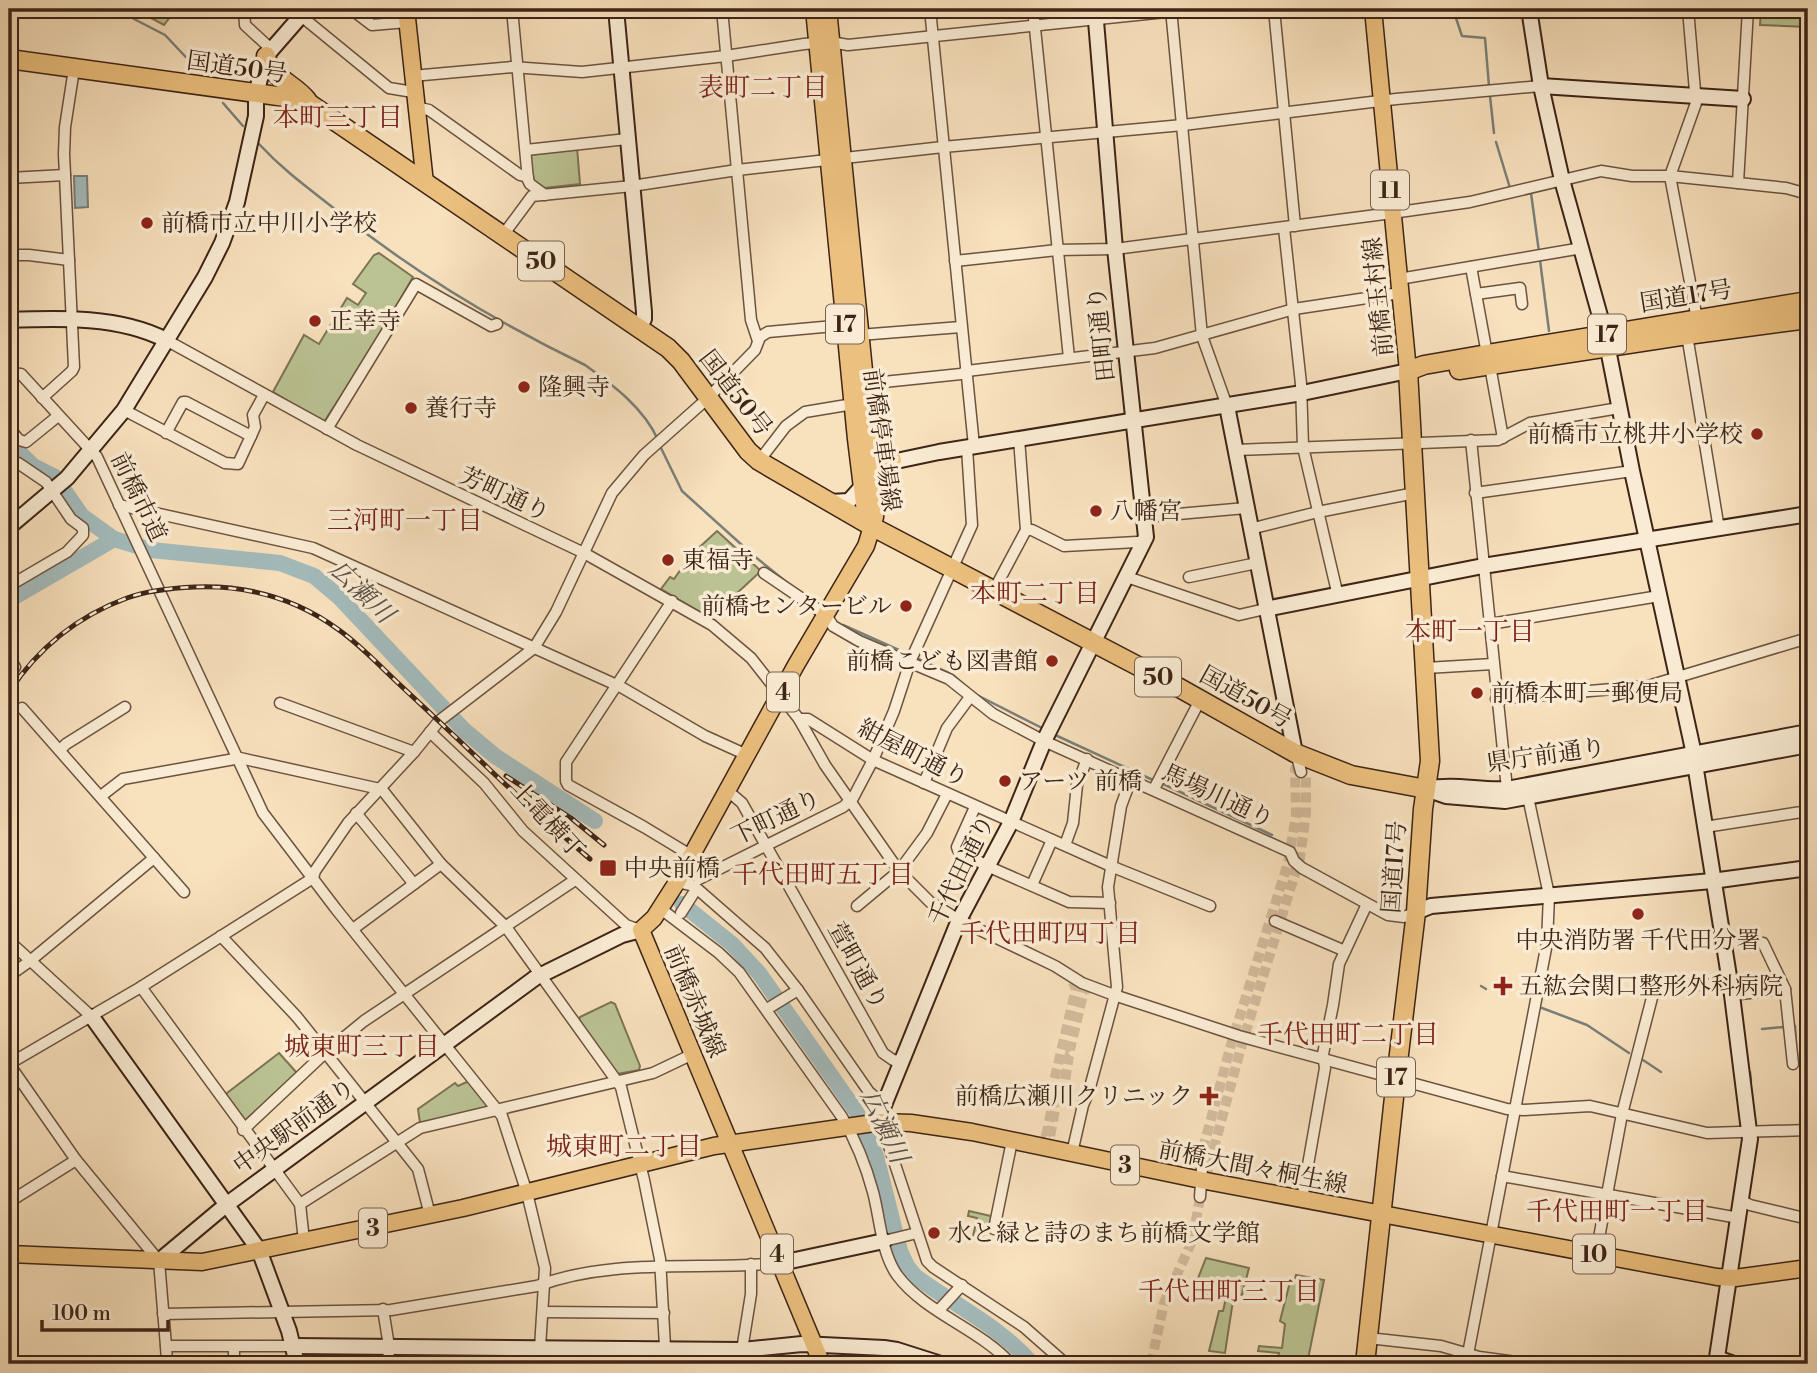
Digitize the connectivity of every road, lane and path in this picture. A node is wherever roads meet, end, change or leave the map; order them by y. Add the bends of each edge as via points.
1 (244, 9) edge
2 (351, 9) edge
3 (512, 9) edge
4 (616, 9) edge
5 (722, 9) edge
6 (814, 9) edge
7 (828, 9) edge
8 (930, 9) edge
9 (1033, 9) edge
10 (1195, 9) edge
11 (1274, 9) edge
12 (1373, 9) edge
13 (1528, 9) edge
14 (1688, 9) edge
15 (1748, 9) edge
16 (1171, 10) edge
17 (304, 12) edge
18 (406, 15) edge
19 (1095, 15) edge
20 (1035, 26) junction
21 (933, 36) junction
22 (824, 42) junction
23 (268, 52) junction
24 (726, 56) junction
25 (9, 59) edge
26 (621, 67) junction
27 (517, 68) junction
28 (74, 69) junction
29 (1541, 86) junction
30 (413, 92) junction
31 (256, 94) junction
32 (1696, 94) junction
33 (1743, 99) junction
34 (1382, 101) junction
35 (310, 104) junction
36 (1284, 112) junction
37 (1183, 125) junction
38 (1104, 131) junction
39 (1045, 136) junction
40 (627, 139) junction
41 (943, 147) junction
42 (526, 150) junction
43 (835, 160) junction
44 (737, 170) junction
45 (65, 175) junction
46 (1670, 176) junction
47 (528, 177) junction
48 (9, 178) edge
49 (1562, 180) junction
50 (425, 183) junction
51 (1738, 183) junction
52 (632, 186) junction
53 (1808, 194) edge
54 (545, 195) junction
55 (1392, 213) junction
56 (1290, 227) junction
57 (503, 235) junction
58 (1194, 240) junction
59 (1582, 248) junction
60 (1115, 249) junction
61 (1056, 250) junction
62 (9, 254) edge
63 (69, 260) junction
64 (955, 261) junction
65 (1471, 267) junction
66 (1400, 286) junction
67 (1476, 295) junction
68 (1808, 301) edge
69 (1522, 304) dead end
70 (1294, 309) junction
71 (1697, 318) junction
72 (1808, 319) edge
73 (9, 320) edge
74 (72, 320) junction
75 (497, 324) dead end
76 (845, 325) junction
77 (639, 327) junction
78 (961, 327) junction
79 (859, 335) junction
80 (1687, 335) junction
81 (1202, 336) junction
82 (166, 340) junction
83 (1606, 340) junction
84 (758, 341) junction
85 (1126, 351) junction
86 (1069, 358) junction
87 (1488, 360) junction
88 (967, 371) junction
89 (1408, 371) junction
90 (9, 373) edge
91 (864, 384) junction
92 (1302, 393) junction
93 (264, 395) junction
94 (42, 398) junction
95 (708, 398) junction
96 (853, 404) junction
97 (1227, 406) junction
98 (1619, 408) junction
99 (124, 410) junction
100 (58, 416) junction
101 (1132, 421) junction
102 (9, 428) edge
103 (327, 429) junction
104 (166, 433) junction
105 (251, 436) junction
106 (1503, 438) junction
107 (1019, 439) junction
108 (1471, 440) junction
109 (1413, 442) junction
110 (970, 447) junction
111 (1303, 447) junction
112 (1236, 450) junction
113 (91, 452) junction
114 (759, 461) junction
115 (9, 463) edge
116 (877, 463) junction
117 (1632, 471) junction
118 (862, 487) junction
119 (53, 492) junction
120 (1415, 493) junction
121 (1475, 493) junction
122 (829, 502) junction
123 (119, 505) junction
124 (1246, 508) junction
125 (1318, 512) junction
126 (1808, 514) edge
127 (1144, 517) junction
128 (9, 527) edge
129 (871, 527) junction
130 (1723, 527) junction
131 (1250, 529) junction
132 (1026, 530) junction
133 (1647, 538) junction
134 (900, 540) junction
135 (1143, 545) junction
136 (584, 553) junction
137 (1257, 563) junction
138 (1483, 566) junction
139 (952, 568) junction
140 (764, 573) dead end
141 (1127, 577) junction
142 (1189, 577) dead end
143 (1420, 579) junction
144 (9, 586) edge
145 (994, 590) junction
146 (1338, 596) junction
147 (1659, 596) junction
148 (672, 601) junction
149 (1265, 609) junction
150 (826, 615) junction
151 (1490, 624) junction
152 (1808, 638) edge
153 (1093, 642) junction
154 (534, 648) junction
155 (9, 657) edge
156 (910, 662) junction
157 (1493, 664) junction
158 (1426, 668) junction
159 (9, 676) edge
160 (1676, 679) junction
161 (616, 685) junction
162 (781, 696) junction
163 (970, 697) junction
164 (1496, 699) junction
165 (1200, 700) junction
166 (280, 703) dead end
167 (125, 707) dead end
168 (22, 708) dead end
169 (799, 719) junction
170 (430, 732) junction
171 (1808, 732) edge
172 (1044, 741) junction
173 (1808, 745) edge
174 (60, 750) junction
175 (414, 752) junction
176 (1296, 753) junction
177 (747, 755) junction
178 (237, 758) junction
179 (873, 760) junction
180 (1087, 760) junction
181 (1694, 760) junction
182 (1301, 772) tunnel mouth
183 (1131, 779) junction
184 (924, 783) junction
185 (1156, 784) junction
186 (380, 789) junction
187 (1426, 789) junction
188 (1507, 789) junction
189 (728, 791) junction
190 (947, 794) junction
191 (101, 796) junction
192 (1528, 797) junction
193 (850, 802) junction
194 (975, 807) junction
195 (1808, 811) edge
196 (356, 813) junction
197 (1011, 822) junction
198 (1704, 827) junction
199 (1052, 840) junction
200 (766, 845) junction
201 (1065, 845) junction
202 (153, 858) junction
203 (441, 864) junction
204 (987, 866) junction
205 (1113, 867) junction
206 (1808, 868) edge
207 (684, 869) junction
208 (898, 871) junction
209 (313, 878) junction
210 (575, 880) junction
211 (1712, 881) junction
212 (414, 884) junction
213 (1032, 885) junction
214 (184, 892) dead end
215 (1549, 895) junction
216 (691, 897) junction
217 (1110, 903) junction
218 (1367, 904) junction
219 (857, 906) dead end
220 (1210, 906) dead end
221 (661, 909) junction
222 (1416, 912) junction
223 (959, 920) junction
224 (1275, 921) dead end
225 (506, 927) junction
226 (353, 929) junction
227 (641, 930) junction
228 (221, 936) junction
229 (9, 941) edge
230 (1763, 943) dead end
231 (1345, 951) junction
232 (30, 961) junction
233 (541, 975) junction
234 (9, 976) edge
235 (141, 987) junction
236 (1784, 989) junction
237 (1730, 990) junction
238 (795, 992) junction
239 (404, 994) junction
240 (1114, 995) junction
241 (767, 1009) junction
242 (92, 1017) junction
243 (444, 1044) junction
244 (326, 1052) junction
245 (693, 1054) junction
246 (1323, 1060) junction
247 (901, 1061) junction
248 (9, 1064) edge
249 (1793, 1064) dead end
250 (1395, 1079) junction
251 (617, 1081) junction
252 (365, 1102) junction
253 (884, 1105) junction
254 (496, 1109) junction
255 (1514, 1110) junction
256 (1622, 1114) junction
257 (863, 1124) junction
258 (243, 1130) junction
259 (1750, 1130) junction
260 (1808, 1130) edge
261 (1012, 1141) junction
262 (396, 1142) junction
263 (730, 1144) junction
264 (1072, 1153) junction
265 (76, 1160) junction
266 (640, 1165) junction
267 (273, 1170) junction
268 (1502, 1176) junction
269 (527, 1193) junction
270 (1606, 1195) junction
271 (1302, 1199) junction
272 (1742, 1200) junction
273 (9, 1202) edge
274 (300, 1204) junction
275 (226, 1205) junction
276 (430, 1215) junction
277 (1381, 1215) junction
278 (1739, 1218) junction
279 (1808, 1219) edge
280 (994, 1229) dead end
281 (917, 1233) junction
282 (1490, 1235) junction
283 (887, 1240) junction
284 (304, 1241) junction
285 (259, 1250) junction
286 (9, 1254) edge
287 (1596, 1254) junction
288 (159, 1261) junction
289 (781, 1263) junction
290 (751, 1264) junction
291 (661, 1266) junction
292 (1808, 1268) edge
293 (1729, 1278) junction
294 (545, 1283) junction
295 (962, 1285) junction
296 (941, 1307) junction
297 (383, 1310) junction
298 (282, 1311) junction
299 (543, 1312) junction
300 (664, 1313) junction
301 (163, 1314) junction
302 (1368, 1338) junction
303 (814, 1345) junction
304 (166, 1346) junction
305 (292, 1346) junction
306 (388, 1346) junction
307 (539, 1346) junction
308 (234, 1347) junction
309 (1468, 1354) junction
310 (738, 1355) edge
311 (665, 1357) edge
312 (1716, 1361) edge
313 (167, 1364) edge
314 (234, 1364) edge
315 (297, 1364) edge
316 (389, 1364) edge
317 (539, 1364) edge
318 (822, 1364) edge
319 (941, 1364) edge
320 (1011, 1364) edge
321 (1066, 1364) edge
322 (1365, 1364) edge
323 (1532, 1364) edge
324 (1734, 1364) edge

1 - 23 street via 245,25
2 - 18 street via 372,26
3 - 27 street
4 - 26 street
5 - 24 street
6 - 22 main road, 前橋停車場線 / 17
7 - 22 main road, 前橋停車場線 / 17
8 - 21 street
9 - 20 street
10 - 16 street
11 - 36 street
12 - 34 main road, 前橋玉村線 / 11
13 - 29 street
14 - 32 street
15 - 33 street
16 - 19 street
16 - 37 street
17 - 23 street
17 - 30 street via 389,88
18 - 30 main road
19 - 20 street
19 - 38 street, 田町通り
20 - 21 street
20 - 39 street
21 - 22 street via 848,45
21 - 41 street
22 - 24 street
22 - 43 main road, 前橋停車場線 / 17
23 - 31 street, 前橋市道
23 - 35 highway via 272,71
24 - 26 street
24 - 44 street
25 - 28 highway, 国道50号 / 50
26 - 27 street via 575,72
26 - 40 street
27 - 30 street
27 - 42 street
28 - 31 highway, 国道50号 / 50
28 - 45 street via 65,127
29 - 32 street
29 - 34 street
29 - 49 street
30 - 47 street via 429,110
30 - 50 main road
31 - 35 highway, 国道50号 / 50
31 - 82 street, 前橋市道 via 256,116 237,202 205,278
32 - 33 street
32 - 46 street
33 - 51 street
34 - 36 street
34 - 55 main road, 前橋玉村線 / 11
35 - 50 highway, 国道50号 / 50
36 - 37 street
36 - 56 street
37 - 38 street
37 - 58 street
38 - 39 street
38 - 60 street, 田町通り
39 - 41 street
39 - 61 street
40 - 42 street
40 - 52 street
41 - 43 street
41 - 64 street
42 - 47 street
43 - 44 street
43 - 76 main road, 前橋停車場線 / 17
43 - 79 main road, 前橋停車場線 / 17
44 - 52 street
44 - 84 street via 751,320
45 - 48 street
45 - 63 street
46 - 49 street via 1601,171
46 - 51 street
46 - 71 street
47 - 54 street
49 - 55 street via 1470,202
49 - 59 street
50 - 57 highway, 国道50号 / 50
51 - 53 street
52 - 54 street
52 - 77 street via 644,312
54 - 57 street via 530,197
55 - 56 street
55 - 66 main road, 前橋玉村線 / 11
56 - 58 street
56 - 70 street
57 - 77 highway, 国道50号 / 50
58 - 60 street
58 - 81 street
59 - 65 street
59 - 83 street
60 - 61 street
60 - 85 street, 田町通り
61 - 64 street
61 - 86 street
62 - 63 street
63 - 74 street
64 - 78 street
65 - 66 street
65 - 67 street
66 - 70 street
66 - 89 main road, 前橋玉村線 / 11
67 - 69 street via 1520,288
67 - 87 street
68 - 71 highway, 国道17号 / 17
70 - 81 street
70 - 92 street
71 - 83 highway, 国道17号 / 17
72 - 80 highway, 国道17号 / 17
73 - 74 street
74 - 82 street via 128,325
74 - 94 street via 74,369
75 - 103 street via 491,326 416,284
76 - 79 street
76 - 84 street via 768,332
76 - 96 main road, 前橋停車場線 / 17
77 - 95 highway, 国道50号 / 50 via 674,354
78 - 79 street
78 - 88 street
79 - 91 main road, 前橋停車場線 / 17
80 - 83 highway, 国道17号 / 17
80 - 130 street via 1718,523
81 - 85 street
81 - 97 street
82 - 93 street, 芳町通り
82 - 99 street, 前橋市道
83 - 87 highway, 国道17号 / 17
83 - 98 street
84 - 95 street via 755,350
85 - 86 street
85 - 101 street, 田町通り
86 - 88 street
87 - 89 highway, 国道17号 / 17 via 1424,365
87 - 106 street
88 - 91 street
88 - 110 street
89 - 92 street
89 - 109 highway, 国道17号 / 17
90 - 94 street via 21,374
91 - 116 main road, 前橋停車場線 / 17
92 - 97 street
92 - 111 street
93 - 103 street, 芳町通り
93 - 105 street via 253,415
94 - 100 street
95 - 114 highway, 国道50号 / 50
95 - 136 street via 626,475 612,493
96 - 114 street via 805,412 786,426
96 - 116 main road, 前橋停車場線 / 17
97 - 101 street
97 - 112 street
98 - 106 street via 1530,423
98 - 117 street
99 - 104 street
99 - 113 street, 前橋市道
100 - 102 street via 26,442
100 - 113 street
101 - 107 street
101 - 127 street, 田町通り
103 - 136 street, 芳町通り
104 - 105 street via 232,465 237,464
104 - 105 street via 186,402
106 - 108 street
107 - 110 street
107 - 132 street
108 - 109 street
108 - 121 street
109 - 111 street
109 - 120 highway, 国道17号 / 17
110 - 116 street
110 - 139 street via 972,525
111 - 112 street
111 - 125 street
112 - 124 street
113 - 119 street
113 - 123 street, 前橋市道
114 - 122 highway, 国道50号 / 50
115 - 119 street via 18,463
116 - 118 main road, 前橋停車場線 / 17
116 - 129 main road, 前橋停車場線 / 17 via 877,501
116 - 134 main road via 885,517
117 - 121 street
117 - 133 street
118 - 122 street via 849,501
118 - 129 main road, 前橋停車場線 / 17
119 - 128 street
119 - 144 street via 83,528 83,535 67,552
120 - 125 street
120 - 143 highway, 国道17号 / 17
121 - 138 street
122 - 129 highway, 国道50号 / 50
123 - 154 street via 313,548
123 - 178 street, 前橋市道
124 - 127 street
124 - 131 street
125 - 131 street
125 - 146 street
126 - 130 street
127 - 135 street, 田町通り
129 - 134 highway, 国道50号 / 50
129 - 150 main road, 前橋赤城線 / 4 via 866,546
130 - 133 street
131 - 137 street
132 - 135 street via 1064,546
132 - 145 street
133 - 138 street
133 - 147 street
134 - 139 highway, 国道50号 / 50
135 - 141 street, 田町通り
136 - 148 street, 芳町通り
136 - 154 street
137 - 142 street
137 - 149 street
138 - 143 street
138 - 151 street
139 - 145 highway, 国道50号 / 50
139 - 156 street
140 - 150 street, 馬場川通り
141 - 149 street via 1239,615
141 - 153 street, 田町通り
143 - 146 street
143 - 158 highway, 国道17号 / 17
145 - 153 highway, 国道50号 / 50
146 - 149 street
147 - 151 street
147 - 160 street
148 - 161 street
148 - 162 street, 芳町通り via 712,625 751,658
149 - 176 street
150 - 156 street, 馬場川通り via 833,626 859,641
150 - 162 main road, 前橋赤城線 / 4
151 - 157 street
152 - 160 street
153 - 165 highway, 国道50号 / 50
153 - 172 street, 千代田通り
154 - 161 street
154 - 170 street via 453,708
155 - 159 street via 15,667
156 - 163 street, 馬場川通り via 949,679
156 - 179 street
157 - 158 street
157 - 164 street
158 - 187 highway, 国道17号 / 17 via 1430,761
160 - 164 street via 1642,687
160 - 181 street
161 - 177 street
161 - 207 street via 566,762 566,783
162 - 169 street, 芳町通り
162 - 177 main road, 前橋赤城線 / 4
163 - 172 street, 馬場川通り
163 - 184 street via 947,728
164 - 188 street
165 - 176 highway, 国道50号 / 50
165 - 185 street
166 - 175 street
167 - 174 street
168 - 174 street
169 - 179 street, 紺屋町通り via 808,719
169 - 193 street, 芳町通り
170 - 175 street
170 - 210 street, 上電横丁
171 - 181 street, 県庁前通り
172 - 180 street, 馬場川通り
172 - 197 street, 千代田通り
173 - 181 street, 県庁前通り
174 - 191 street
175 - 186 street
176 - 182 street
176 - 187 highway, 国道50号 / 50 via 1351,775
177 - 189 main road, 前橋赤城線 / 4
178 - 186 street
178 - 191 street via 122,779
178 - 209 street, 前橋市道 via 263,813
179 - 184 street, 紺屋町通り
179 - 193 street
180 - 183 street, 馬場川通り
180 - 201 street
181 - 188 street, 県庁前通り
181 - 192 street, 県庁前通り
181 - 198 street
183 - 185 street, 馬場川通り
183 - 205 street via 1121,806
184 - 190 street, 紺屋町通り
185 - 218 street, 馬場川通り via 1290,852 1302,868
186 - 196 street
186 - 203 street
187 - 188 street, 県庁前通り via 1447,785
187 - 192 street, 県庁前通り via 1492,801
187 - 222 highway, 国道17号 / 17
189 - 200 street, 萱町通り via 742,803
189 - 207 main road, 前橋赤城線 / 4
190 - 194 street, 紺屋町通り
190 - 208 street via 927,833
191 - 202 street
192 - 215 street
193 - 200 street, 下町通り
193 - 208 street, 芳町通り
194 - 197 street, 紺屋町通り
194 - 204 street via 957,846
195 - 198 street
196 - 209 street
196 - 212 street
197 - 199 street, 紺屋町通り
197 - 204 street, 千代田通り
198 - 211 street
199 - 201 street, 紺屋町通り
199 - 213 street
200 - 216 street, 下町通り
200 - 247 street, 萱町通り via 883,1053
201 - 205 street, 紺屋町通り
202 - 214 street
202 - 232 street
203 - 212 street
203 - 225 street
204 - 213 street
204 - 223 street, 千代田通り
205 - 217 street
205 - 220 street, 紺屋町通り
206 - 211 street
207 - 216 street
207 - 221 main road, 前橋赤城線 / 4
208 - 219 street
208 - 223 street, 芳町通り via 930,902
209 - 226 street, 前橋市道
209 - 228 street
210 - 225 street
210 - 227 street, 上電横丁 via 626,925
211 - 215 street
211 - 237 street
212 - 226 street
213 - 217 street via 1069,902
215 - 222 street via 1431,906
215 - 255 street via 1547,943
216 - 238 street via 765,948
217 - 240 street
218 - 222 street, 馬場川通り via 1404,917
218 - 231 street
221 - 227 main road, 前橋赤城線 / 4
221 - 241 street via 730,962
222 - 250 highway, 国道17号 / 17
223 - 240 street, 芳町通り via 1055,966 1082,984
223 - 247 street, 千代田通り
224 - 231 street
225 - 233 street
225 - 239 street
226 - 239 street, 前橋市道
227 - 233 street, 中央駅前通り
227 - 245 main road, 前橋赤城線 / 4
228 - 235 street
228 - 244 street
229 - 232 street
230 - 236 street
231 - 246 street
232 - 234 street
232 - 242 street
233 - 243 street, 中央駅前通り
233 - 251 street
235 - 242 street
235 - 258 street
236 - 237 street
236 - 249 street
237 - 256 street via 1655,986
237 - 259 street
238 - 241 street
238 - 253 street via 869,1092
239 - 243 street, 前橋市道
239 - 244 street
240 - 246 street, 芳町通り
240 - 264 street
241 - 257 street
242 - 248 street
242 - 275 street
243 - 252 street, 中央駅前通り
243 - 254 street, 前橋市道
244 - 252 street
244 - 258 street
245 - 251 street via 653,1073
245 - 263 main road, 前橋赤城線 / 4
246 - 250 street, 芳町通り
246 - 271 street
247 - 253 street, 千代田通り
248 - 265 street
250 - 255 street, 芳町通り
250 - 277 highway, 国道17号 / 17
251 - 254 street
251 - 266 street
252 - 262 street
252 - 267 street, 中央駅前通り
253 - 257 street, 千代田通り
254 - 262 street via 420,1128
254 - 269 street, 前橋市道
255 - 256 street, 芳町通り via 1590,1106
255 - 268 street
256 - 259 street, 芳町通り via 1707,1133
256 - 270 street
257 - 261 main road, 前橋大間々桐生線 / 3 via 924,1125
257 - 263 main road, 前橋大間々桐生線 / 3
257 - 281 street
257 - 283 street
258 - 267 street
259 - 260 street, 芳町通り
259 - 272 street
261 - 264 main road, 前橋大間々桐生線 / 3 via 1048,1142
261 - 280 street
262 - 274 street
262 - 276 street via 418,1169
263 - 266 main road, 前橋大間々桐生線 / 3
263 - 289 main road, 前橋赤城線 / 4
264 - 271 main road, 前橋大間々桐生線 / 3
265 - 273 street
265 - 288 street
266 - 269 main road, 前橋大間々桐生線 / 3
266 - 291 street
267 - 274 street
267 - 275 street, 中央駅前通り
268 - 270 street
268 - 282 street
269 - 276 main road, 前橋大間々桐生線 / 3
269 - 294 street, 前橋市道
270 - 278 street
270 - 287 street
271 - 277 main road, 前橋大間々桐生線 / 3
272 - 278 street
272 - 279 street
274 - 284 street
275 - 285 street
275 - 288 street, 中央駅前通り
276 - 284 main road, 前橋大間々桐生線 / 3
277 - 282 main road, 10
277 - 302 highway, 国道17号 / 17
278 - 293 street
281 - 283 street
281 - 295 street via 930,1264
282 - 287 main road, 10
282 - 309 street
283 - 289 street
283 - 296 street via 895,1273 918,1296
284 - 285 main road, 前橋大間々桐生線 / 3
285 - 288 main road, 前橋大間々桐生線 / 3 via 202,1262
285 - 298 street
286 - 288 main road, 前橋大間々桐生線 / 3
287 - 293 main road, 10
288 - 301 street
289 - 290 street
289 - 303 main road, 前橋赤城線 / 4
290 - 291 street
290 - 310 street via 751,1294
291 - 294 street
291 - 300 street
292 - 293 main road, 10
293 - 312 street
294 - 297 street
294 - 299 street, 前橋市道
295 - 296 street
295 - 321 street via 1024,1327
296 - 320 street
297 - 298 street
297 - 306 street
298 - 301 street
298 - 305 street
299 - 300 street
299 - 307 street, 前橋市道
300 - 311 street
301 - 304 street
302 - 309 street via 1441,1346
302 - 322 highway, 国道17号 / 17
303 - 310 street
303 - 318 main road, 前橋赤城線 / 4
303 - 319 street via 897,1350
304 - 308 street
304 - 313 street
305 - 306 street
305 - 308 street
305 - 315 street
306 - 307 street
306 - 316 street
307 - 311 street
307 - 317 street, 前橋市道
308 - 314 street
309 - 323 street
310 - 311 street
312 - 324 street

